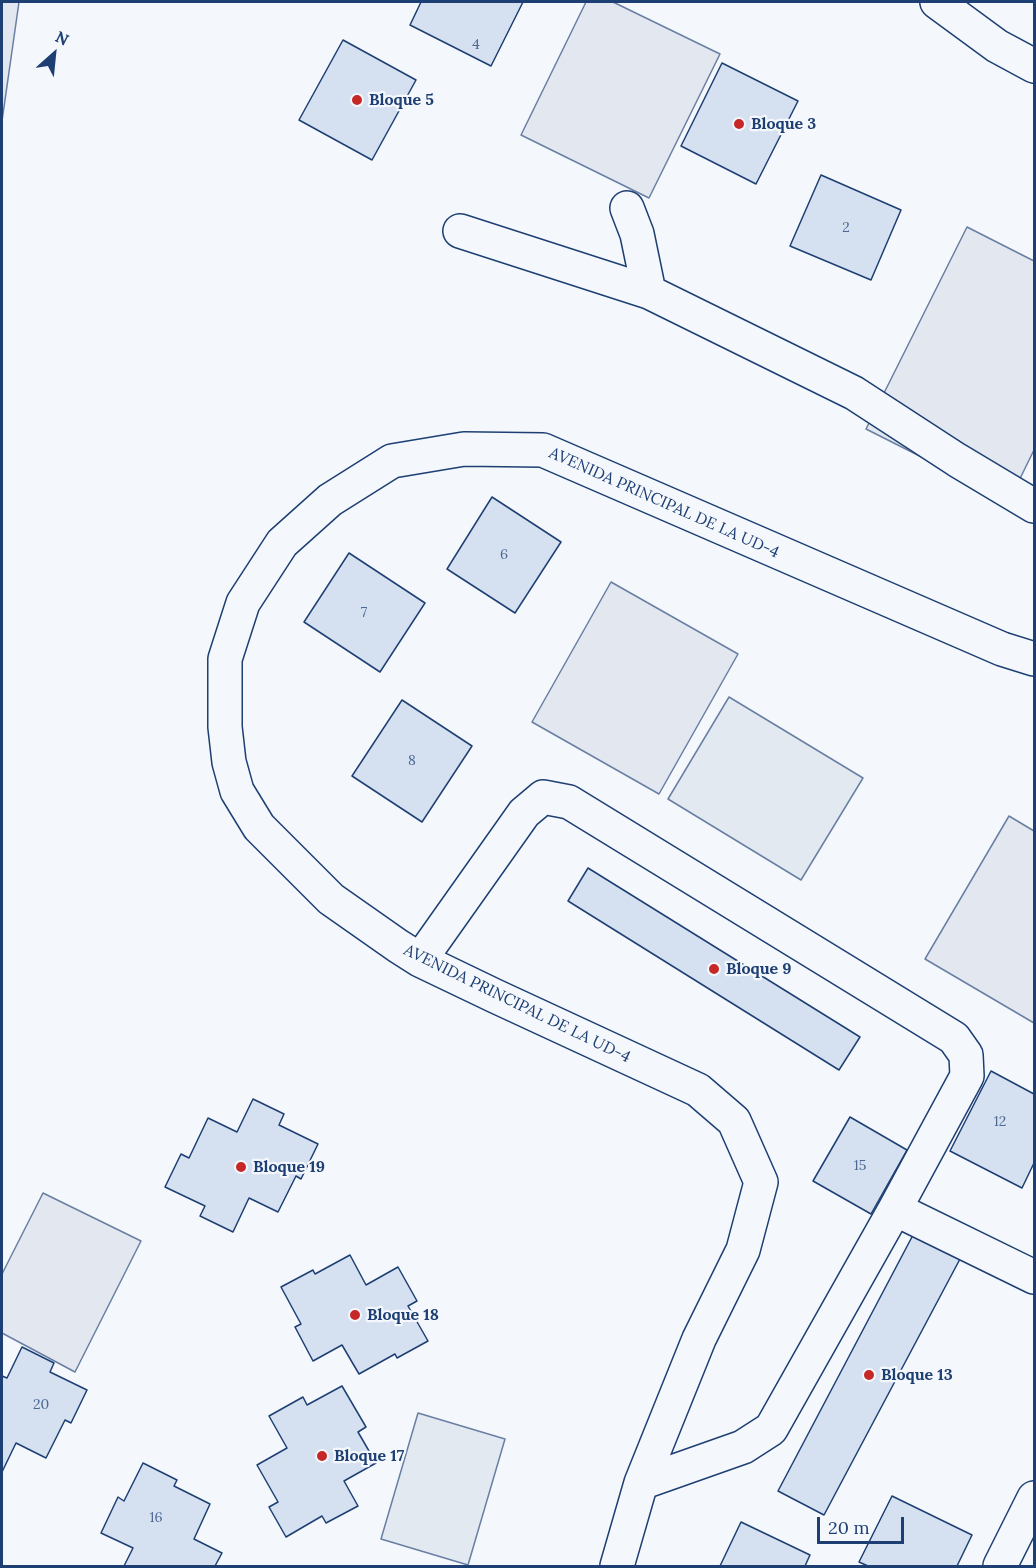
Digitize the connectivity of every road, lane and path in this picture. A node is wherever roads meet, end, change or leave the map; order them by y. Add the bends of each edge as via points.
1 (937, 2) edge
2 (1035, 66) edge
3 (627, 208) dead end
4 (460, 231) dead end
5 (649, 292) junction
6 (1035, 506) edge
7 (1035, 659) edge
8 (420, 960) junction
9 (895, 1209) junction
10 (1035, 1277) edge
11 (641, 1483) junction
12 (1035, 1498) edge
13 (616, 1566) edge
14 (1000, 1566) edge

1 - 2 street via 997,46
3 - 5 street via 637,234
4 - 5 street
5 - 6 street via 854,393
7 - 8 street, AVENIDA PRINCIPAL DE LA UD-4 via 1002,649 543,450 464,449 392,460 330,500 282,543 243,603 225,659 225,727 237,791 259,827 330,899
8 - 9 street via 524,813 543,797 569,802 954,1038 966,1054 967,1076
8 - 11 street, AVENIDA PRINCIPAL DE LA UD-4 via 698,1090 734,1122 761,1182 743,1250 699,1339
9 - 10 street
9 - 11 street via 771,1429 743,1448
11 - 13 street, AVENIDA PRINCIPAL DE LA UD-4
12 - 14 street

